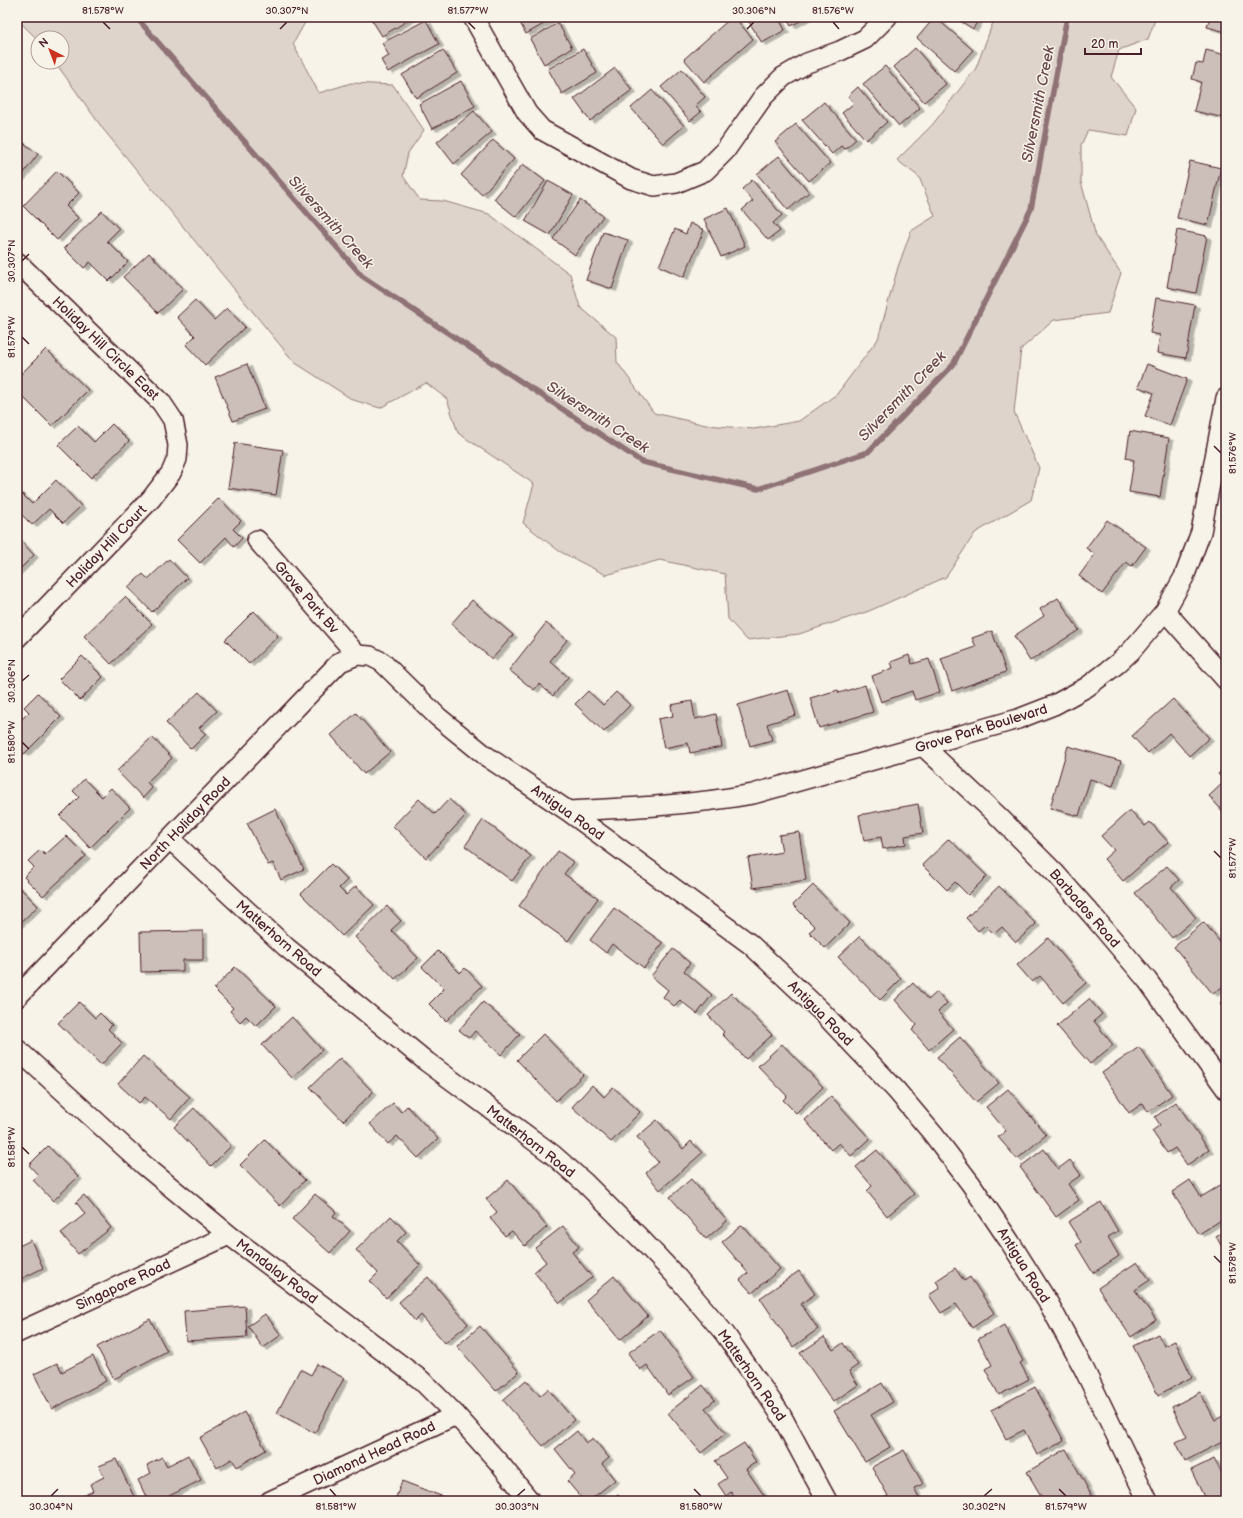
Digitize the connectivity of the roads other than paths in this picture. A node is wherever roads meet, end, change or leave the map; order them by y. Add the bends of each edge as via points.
1 (472, 17) edge
2 (887, 17) edge
3 (17, 262) edge
4 (1226, 398) edge
5 (178, 445) joint
6 (257, 540) dead end
7 (1165, 611) junction
8 (17, 638) edge
9 (356, 655) junction
10 (1226, 680) edge
11 (923, 746) junction
12 (568, 811) junction
13 (170, 839) junction
14 (17, 997) edge
15 (17, 1049) edge
16 (1226, 1089) edge
17 (229, 1235) junction
18 (17, 1333) edge
19 (456, 1415) junction
20 (270, 1501) edge
21 (530, 1501) edge
22 (827, 1501) edge
23 (1148, 1501) edge

1 - 2 street via 527,113 542,130 631,179 654,186 676,184 704,171 725,151 763,97 783,77 807,63 865,39
3 - 5 street, Holiday Hill Circle East via 162,402 173,420
4 - 7 street, Grove Park Boulevard via 1201,532 1184,577
5 - 8 street, Holiday Hill Court via 177,459 171,473 151,500
6 - 9 street, Grove Park Bv
7 - 10 street
7 - 11 street, Grove Park Boulevard via 1131,651 1087,687 1054,705 1018,719
9 - 12 street, Antigua Road via 370,656 382,662 438,717 486,756
9 - 13 street, North Holiday Road via 340,662
11 - 12 street, Grove Park Boulevard via 753,794 641,808
11 - 16 street, Barbados Road via 998,816 1055,873 1093,916 1147,980
12 - 23 street, Antigua Road via 750,944 822,1012 896,1090 933,1134 971,1184 1049,1304 1084,1369
13 - 14 street, North Holiday Road
13 - 22 street, Matterhorn Road via 286,947 427,1062 552,1154 642,1240 729,1340 781,1415
15 - 17 street, Mandalay Road via 144,1165
17 - 18 street, Singapore Road
17 - 19 street, Mandalay Road via 421,1380
19 - 20 street, Diamond Head Road
19 - 21 street, Mandalay Road

